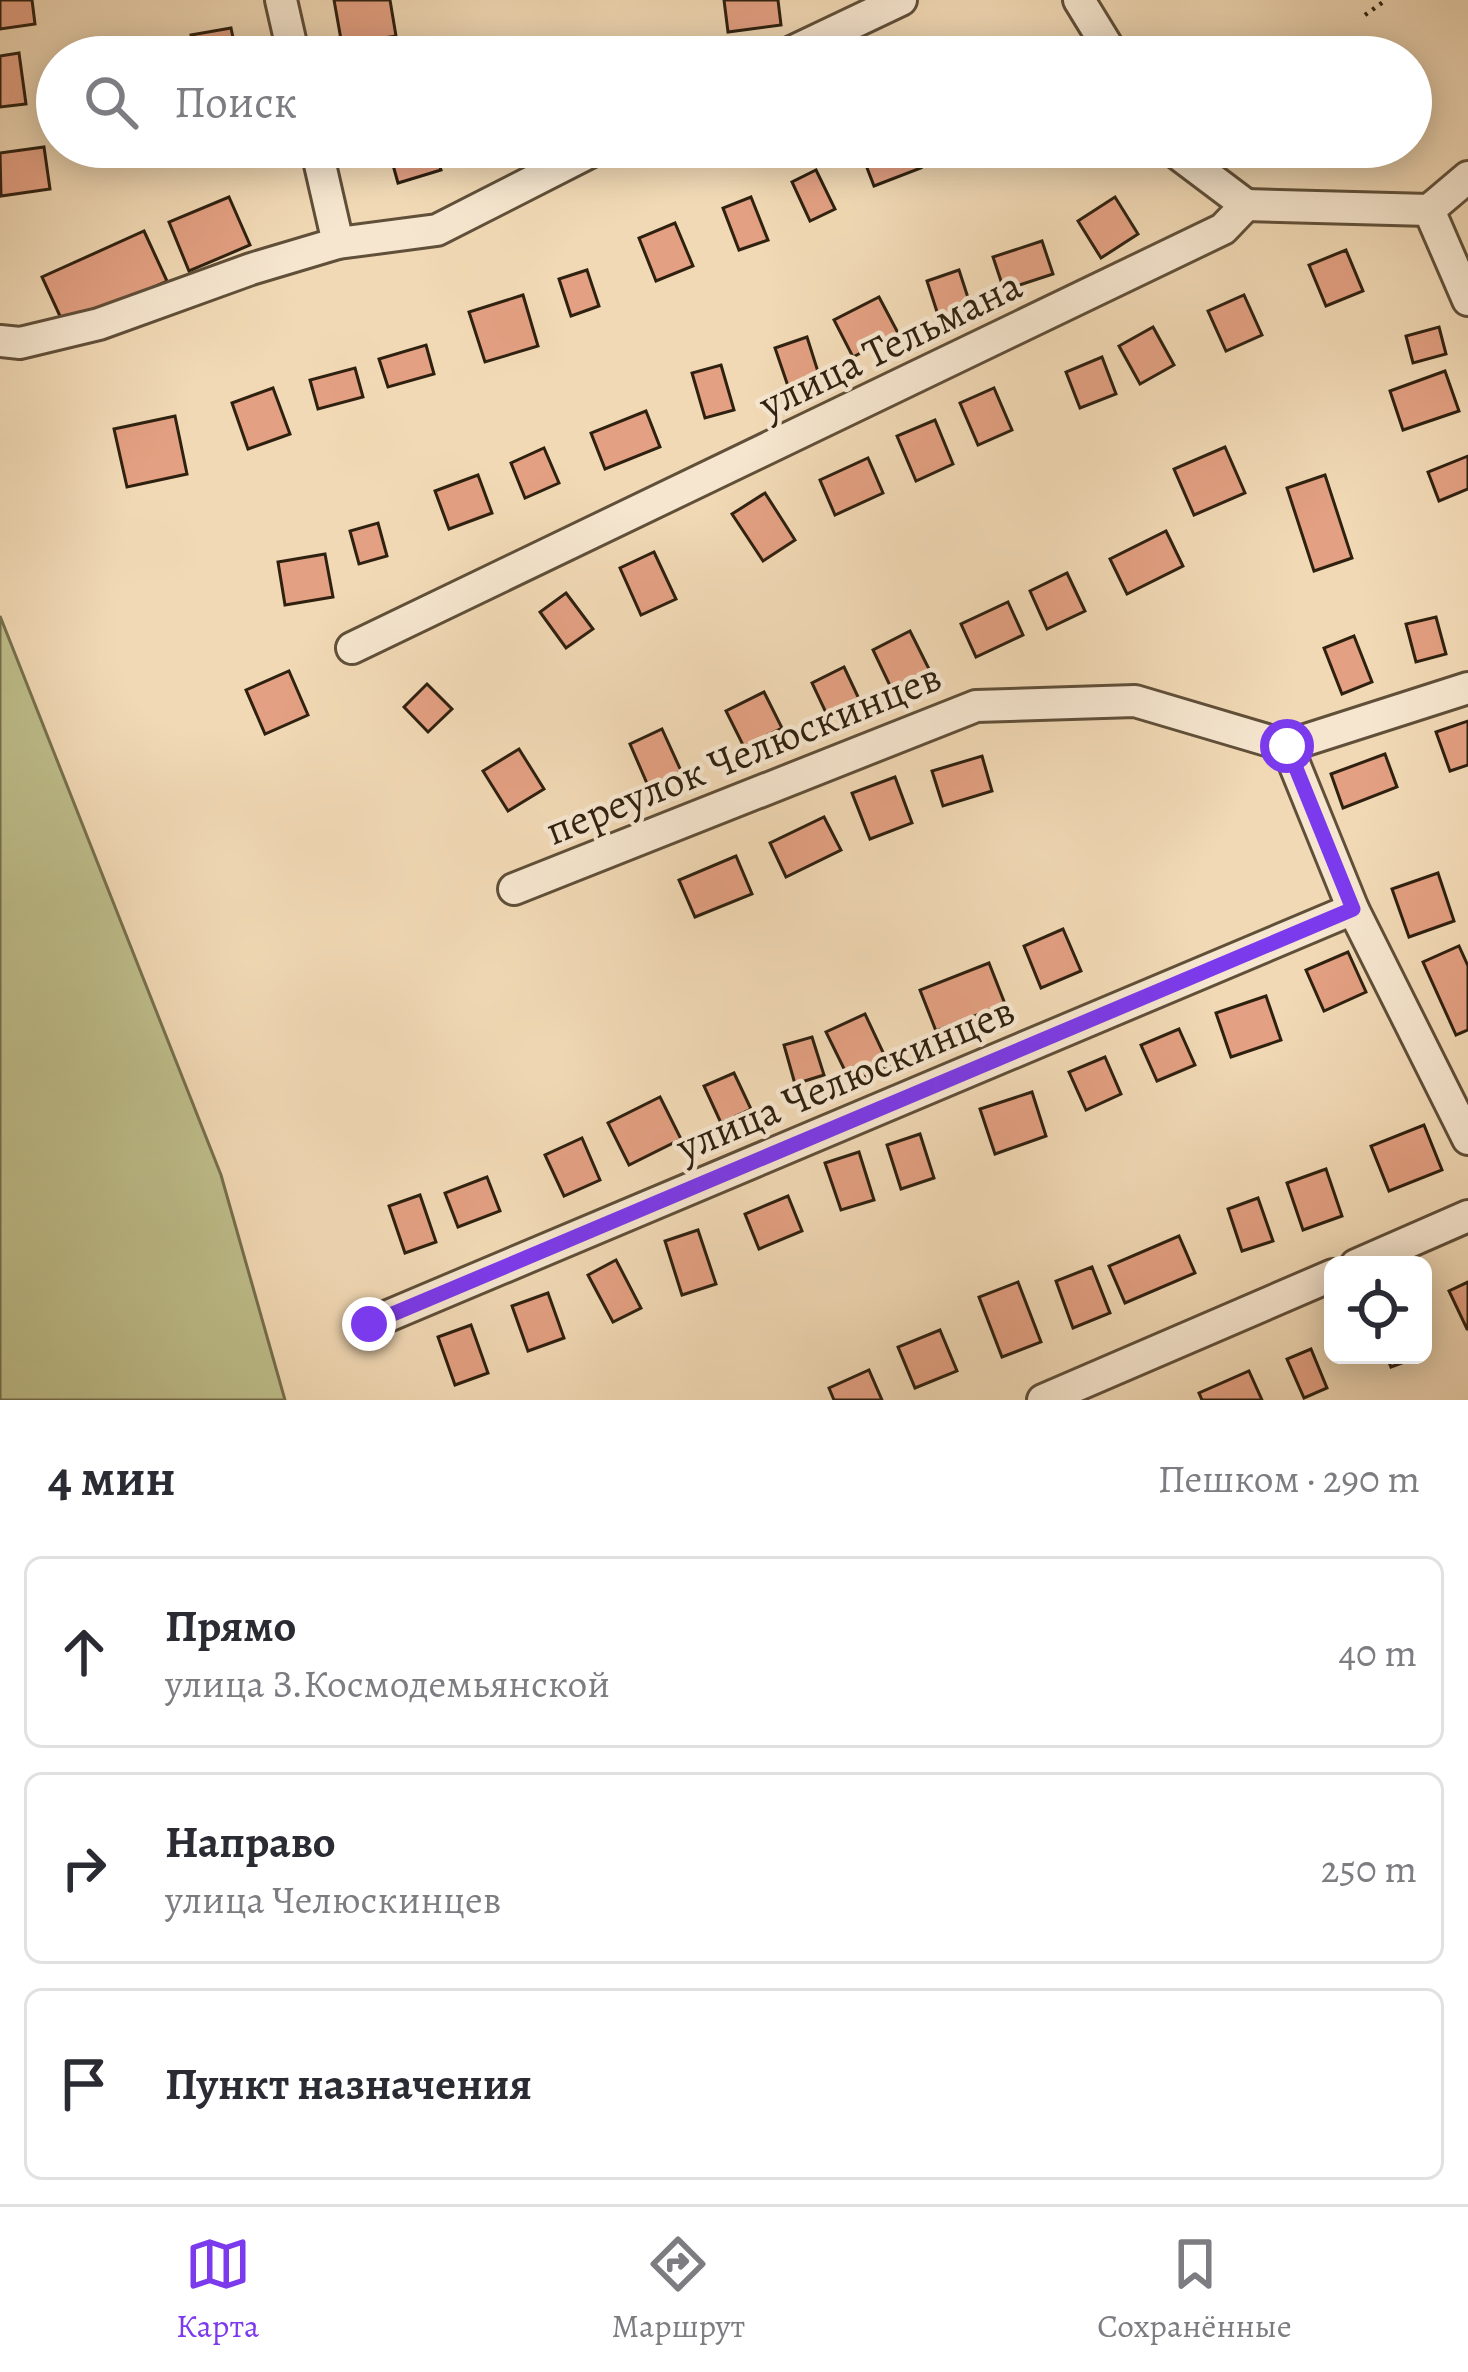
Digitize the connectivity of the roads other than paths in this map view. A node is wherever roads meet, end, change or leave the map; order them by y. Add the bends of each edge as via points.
1 (281, 0) edge
2 (901, 0) edge
3 (1079, 0) edge
4 (289, 36) edge
5 (825, 36) edge
6 (1101, 36) edge
7 (321, 168) edge
8 (559, 168) edge
9 (1197, 168) edge
10 (1468, 177) edge
11 (1246, 205) junction
12 (1430, 210) junction
13 (338, 243) junction
14 (1468, 300) edge
15 (0, 341) edge
16 (352, 649) dead end
17 (1468, 688) edge
18 (1287, 746) junction
19 (514, 889) dead end
20 (1353, 909) junction
21 (1468, 1139) edge
22 (1468, 1216) edge
23 (1376, 1256) edge
24 (1324, 1279) edge
25 (369, 1324) dead end
26 (1043, 1400) edge

1 - 4 street
2 - 5 street
3 - 6 street
7 - 13 street
8 - 13 street via 437,230
9 - 11 street
10 - 12 street
11 - 12 street
11 - 16 street, улица Тельмана via 1223,229
12 - 14 street
13 - 15 street via 99,324
17 - 18 street
18 - 19 street, переулок Челюскинцев via 1135,701 976,706
18 - 20 street
20 - 21 street
20 - 25 street, улица Челюскинцев
22 - 23 street
24 - 26 street

